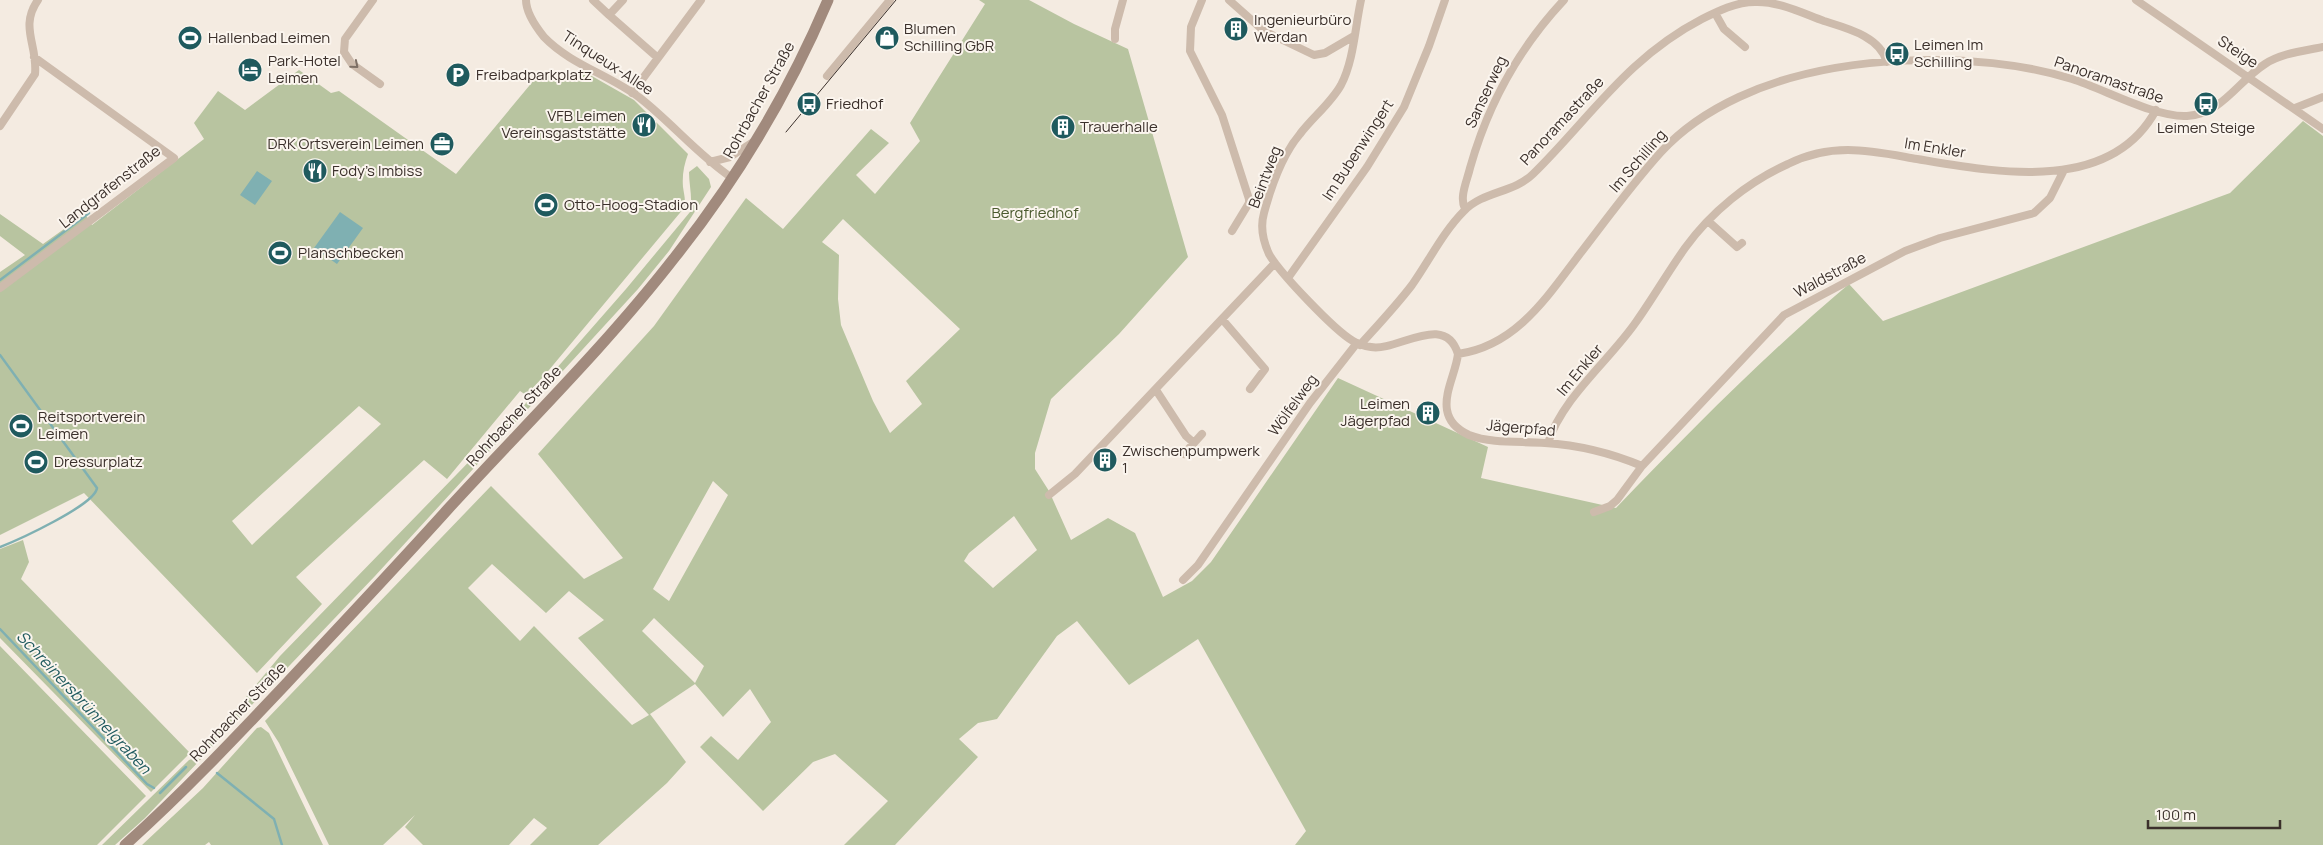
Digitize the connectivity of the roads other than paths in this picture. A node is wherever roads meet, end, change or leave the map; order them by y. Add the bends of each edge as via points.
1 (38, 0) edge
2 (372, 0) edge
3 (526, 0) edge
4 (593, 0) edge
5 (623, 0) edge
6 (701, 0) edge
7 (828, 0) edge
8 (890, 0) edge
9 (1123, 0) edge
10 (1202, 0) edge
11 (1229, 0) edge
12 (1243, 0) edge
13 (1362, 0) edge
14 (1445, 0) edge
15 (1564, 0) edge
16 (2136, 0) edge
17 (1765, 1) edge
18 (1236, 6) junction
19 (1715, 13) junction
20 (608, 15) junction
21 (1354, 36) junction
22 (1115, 39) dead end
23 (2323, 46) edge
24 (1745, 47) dead end
25 (34, 57) junction
26 (658, 58) junction
27 (1887, 62) junction
28 (827, 76) dead end
29 (2249, 77) junction
30 (380, 84) dead end
31 (632, 93) junction
32 (2323, 97) edge
33 (2295, 108) junction
34 (2156, 110) junction
35 (0, 126) edge
36 (2323, 128) edge
37 (756, 140) junction
38 (710, 162) junction
39 (2064, 170) junction
40 (732, 178) junction
41 (1465, 209) junction
42 (1708, 221) junction
43 (1232, 231) dead end
44 (1738, 248) dead end
45 (1275, 263) junction
46 (1288, 278) junction
47 (0, 288) edge
48 (1222, 319) junction
49 (1358, 344) junction
50 (1458, 354) junction
51 (1250, 389) dead end
52 (1156, 390) junction
53 (1202, 434) dead end
54 (1194, 443) junction
55 (1548, 443) junction
56 (1184, 454) dead end
57 (1642, 466) junction
58 (1049, 495) dead end
59 (1594, 512) dead end
60 (1183, 580) dead end
61 (125, 845) edge

1 - 25 street via 28,19
2 -> 30 street via 345,39 344,52 352,64
3 - 31 street, Tinqueux-Allee via 531,17 545,38
4 - 20 street
5 - 20 street
6 - 26 street
7 - 37 main road, Rohrbacher Straße via 794,73
8 - 28 street
9 - 22 street
10 - 43 street via 1191,27 1190,51 1218,105 1249,199
11 - 18 street
12 - 18 street
13 - 21 street, Beintweg
14 - 46 street, Im Bubenwingert via 1404,107 1367,167
15 - 41 street, Sanserweg via 1521,52 1498,92 1475,152 1464,193
16 - 29 street, Steige
17 - 19 street, Panoramastraße via 1748,2
17 - 27 street, Panoramastraße via 1869,39 1881,49
18 - 21 street via 1264,31 1314,55 1325,53
19 - 24 street via 1724,29
19 - 41 street, Panoramastraße via 1672,38 1633,67 1526,180 1484,197
20 - 26 street
21 - 45 street, Beintweg via 1342,84 1292,145 1264,213 1263,237
23 - 29 street, Panoramastraße via 2267,62
25 - 35 street via 32,80
25 - 47 street, Landgrafenstraße via 174,158
26 - 31 street
27 - 34 street, Panoramastraße via 1984,62 2042,71
27 - 50 street, Im Schilling via 1834,68 1770,84 1740,96 1696,122 1673,139 1650,165 1539,307 1494,344
29 - 33 street, Steige
29 - 34 street, Panoramastraße via 2208,112 2178,116
31 - 38 street, Tinqueux-Allee
32 - 33 street
33 - 36 street, Steige
34 - 39 street, Im Enkler via 2143,132 2122,150 2097,162
37 - 38 street via 730,157
37 - 40 main road, Rohrbacher Straße
38 - 40 street, Tinqueux-Allee
39 - 42 street, Im Enkler via 1995,170 1876,152 1838,150 1802,158 1767,174 1730,200
39 - 57 street, Waldstraße via 2050,198 2034,213 1940,238 1905,251 1789,312
40 - 61 main road, Rohrbacher Straße via 675,258 611,332 376,588 164,810
41 - 49 street, Panoramastraße via 1400,300
42 - 44 street
42 - 55 street, Im Enkler via 1686,247 1628,334 1564,410
45 - 46 street, Beintweg
45 - 48 street
46 - 49 street, Beintweg via 1336,327
48 - 51 street via 1268,366
48 - 52 street
49 - 50 street via 1381,348 1430,334 1448,340
49 - 60 street, Wölfelweg via 1306,410 1198,565
50 - 55 street, Jägerpfad via 1446,401 1448,415 1455,426 1483,439
52 - 54 street
52 - 58 street via 1072,477
53 - 54 street
54 - 56 street
55 - 57 street, Jägerpfad via 1599,451
57 - 59 street via 1616,502

